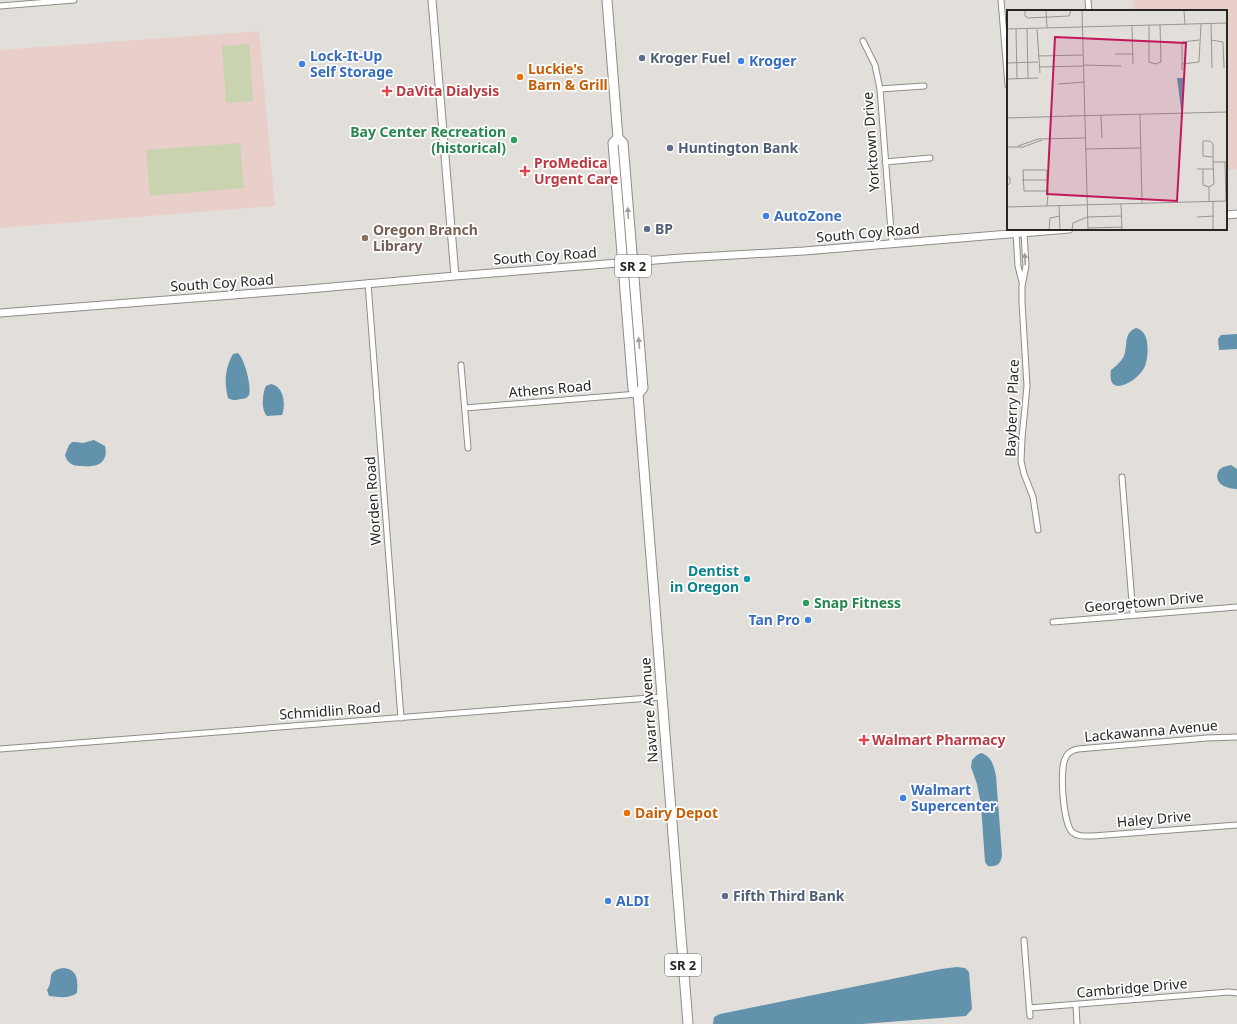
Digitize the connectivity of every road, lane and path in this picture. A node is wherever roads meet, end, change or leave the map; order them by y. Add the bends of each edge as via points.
1 (74, 0) edge
2 (432, 0) edge
3 (607, 0) edge
4 (1001, 0) edge
5 (1088, 0) edge
6 (23, 2) edge
7 (0, 6) edge
8 (1089, 10) edge
9 (863, 41) dead end
10 (1007, 73) edge
11 (924, 86) dead end
12 (880, 89) junction
13 (618, 138) junction
14 (930, 158) dead end
15 (885, 162) junction
16 (1237, 214) edge
17 (1227, 216) edge
18 (1053, 230) edge
19 (1020, 232) edge
20 (892, 244) junction
21 (632, 262) junction
22 (622, 263) junction
23 (454, 276) junction
24 (368, 283) junction
25 (0, 313) edge
26 (630, 356) junction
27 (461, 365) dead end
28 (642, 380) junction
29 (638, 394) junction
30 (465, 408) junction
31 (468, 448) dead end
32 (1122, 477) dead end
33 (1038, 530) dead end
34 (1237, 607) edge
35 (1132, 615) junction
36 (1053, 622) dead end
37 (662, 697) junction
38 (401, 718) junction
39 (1237, 737) edge
40 (0, 749) edge
41 (1237, 825) edge
42 (1073, 833) joint
43 (1024, 940) dead end
44 (1237, 993) edge
45 (1076, 1005) junction
46 (1029, 1008) junction
47 (1030, 1016) dead end
48 (688, 1024) edge
49 (1077, 1024) edge

1 - 6 street
2 - 23 street
3 - 13 highway, Navarre Avenue / SR 2
4 - 10 street
5 - 8 street
6 - 7 street
9 - 12 street, Yorktown Drive via 875,65
11 - 12 street
12 - 15 street, Yorktown Drive
21 -> 13 highway, Navarre Avenue / SR 2 via 623,143
13 - 22 highway, Navarre Avenue / SR 2 via 613,143
14 - 15 street
15 - 20 street, Yorktown Drive
16 - 17 street
18 - 19 street, South Coy Road
19 - 20 street, South Coy Road
19 - 33 street, Bayberry Place via 1026,266 1022,302 1027,386 1021,461 1033,497
20 - 21 street, South Coy Road
21 - 22 street, South Coy Road
28 -> 21 highway, Navarre Avenue / SR 2
22 - 23 street, South Coy Road
22 - 26 highway, Navarre Avenue / SR 2
23 - 24 street, South Coy Road
24 - 25 street, South Coy Road
24 - 38 street, Worden Road
26 - 28 highway via 636,377
26 - 29 highway, Navarre Avenue / SR 2 via 633,389
27 - 30 street
28 - 29 highway, Navarre Avenue / SR 2 via 643,388
29 - 30 street, Athens Road
29 - 37 highway, Navarre Avenue / SR 2
30 - 31 street
32 - 35 street
34 - 35 street, Georgetown Drive
35 - 36 street, Georgetown Drive
37 - 38 street, Schmidlin Road
37 - 48 highway, Navarre Avenue / SR 2
38 - 40 street, Schmidlin Road
39 - 42 street, Lackawanna Avenue via 1086,748 1068,753 1063,762 1062,774 1066,819
41 - 42 street, Haley Drive via 1093,836
43 - 46 street
44 - 45 street, Cambridge Drive
45 - 46 street, Cambridge Drive
45 - 49 street
46 - 47 street

